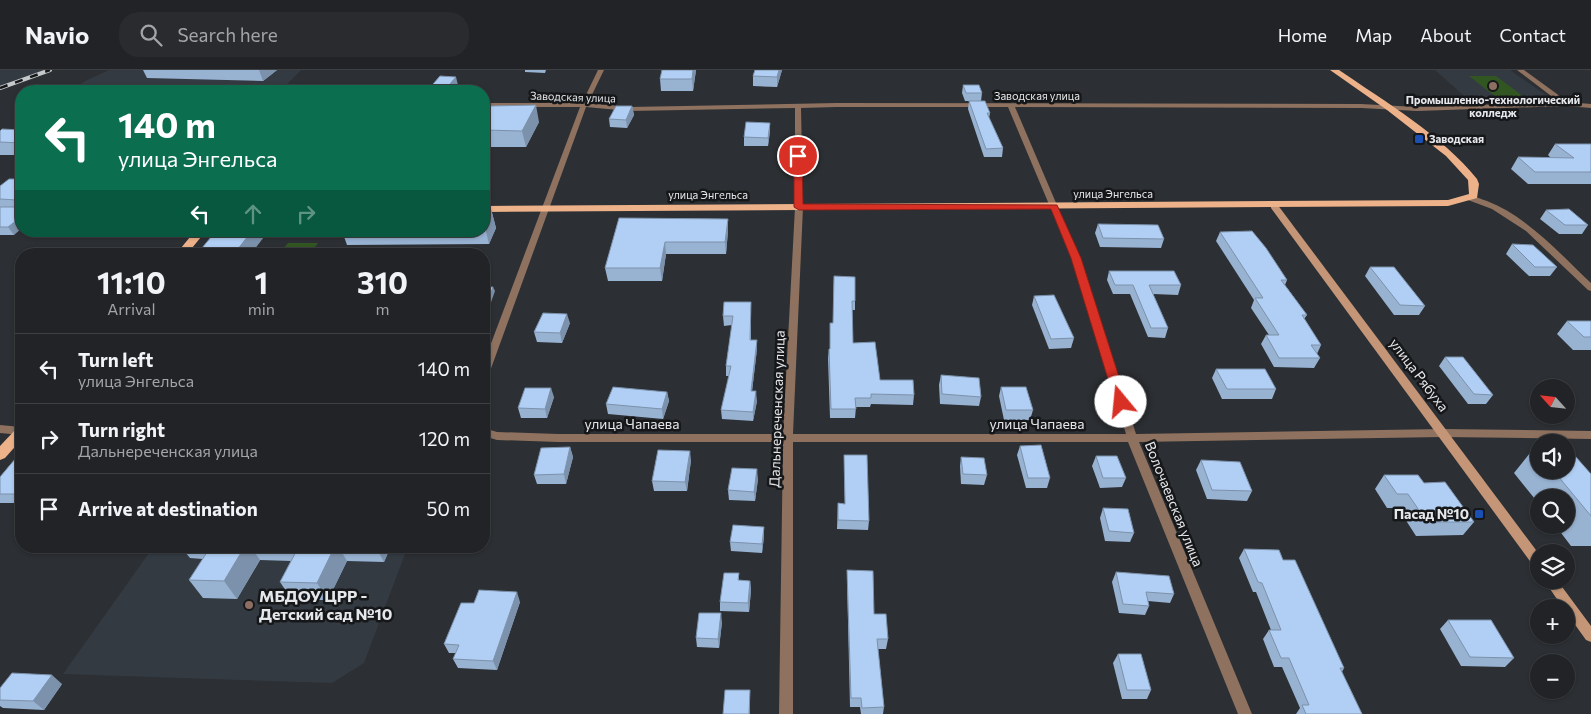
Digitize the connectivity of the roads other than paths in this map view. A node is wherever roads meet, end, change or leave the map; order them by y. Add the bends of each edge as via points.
1 (601, 70) edge
2 (1334, 70) edge
3 (1520, 70) edge
4 (1566, 104) junction
5 (490, 105) edge
6 (584, 105) junction
7 (798, 106) junction
8 (1011, 106) junction
9 (1591, 106) edge
10 (1390, 108) junction
11 (1471, 198) junction
12 (1274, 206) junction
13 (799, 207) junction
14 (1054, 207) junction
15 (544, 208) junction
16 (490, 209) edge
17 (196, 237) edge
18 (186, 248) edge
19 (1589, 284) edge
20 (490, 357) edge
21 (0, 429) edge
22 (15, 431) edge
23 (1443, 433) junction
24 (490, 434) edge
25 (1591, 435) edge
26 (788, 438) junction
27 (1132, 438) junction
28 (15, 439) edge
29 (0, 455) edge
30 (1530, 552) edge
31 (1557, 589) edge
32 (1591, 636) edge
33 (786, 714) edge
34 (1245, 714) edge

1 - 6 street
2 - 10 main road
3 - 4 street
4 - 9 street, Заводская улица
4 - 10 street, Заводская улица
5 - 6 street, Заводская улица
6 - 7 street, Заводская улица via 629,109
6 - 15 street
7 - 8 street, Заводская улица
7 - 13 street, Дальнереченская улица
8 - 10 street, Заводская улица
8 - 14 street, Волочаевская улица
10 - 11 main road via 1468,173 1474,184 1474,196
11 - 12 main road, улица Энгельса via 1448,203
11 - 19 street via 1496,207 1529,229
12 - 14 main road, улица Энгельса
12 - 23 main road, улица Рябуха
13 - 14 main road, улица Энгельса
13 - 15 main road, улица Энгельса
13 - 26 street, Дальнереченская улица
14 - 27 street, Волочаевская улица via 1076,258
15 - 16 main road, улица Энгельса
15 - 20 street
17 - 18 main road
21 - 22 street
23 - 25 street, улица Чапаева
23 - 27 street, улица Чапаева
23 - 30 main road, улица Рябуха
24 - 26 street, улица Чапаева via 558,438
26 - 27 street, улица Чапаева
26 - 33 street, Дальнереченская улица
27 - 34 street, Волочаевская улица
28 - 29 main road
31 - 32 main road

